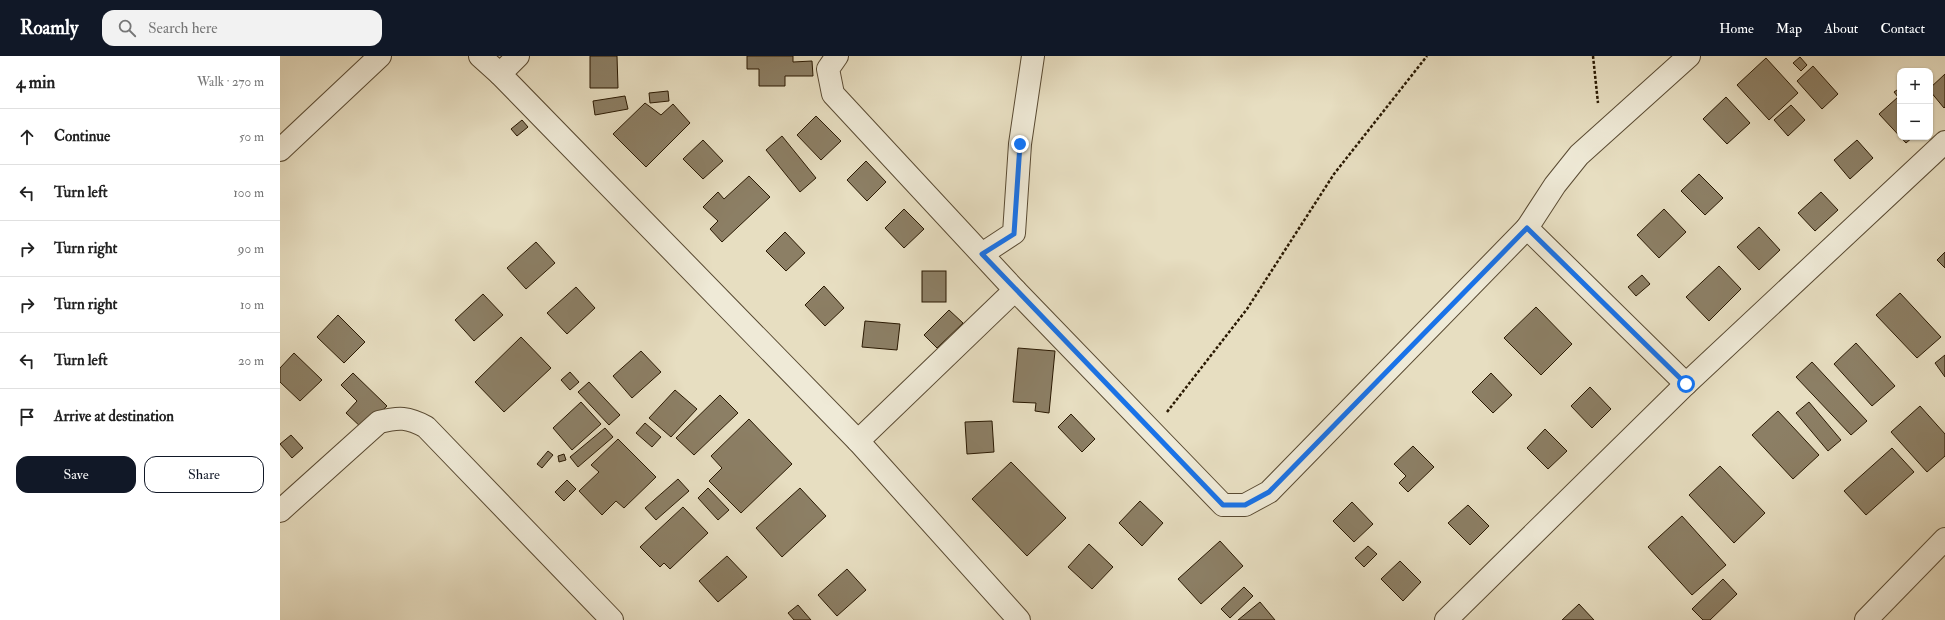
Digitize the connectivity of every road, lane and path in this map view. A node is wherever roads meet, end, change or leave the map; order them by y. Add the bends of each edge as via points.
1 (380, 56) edge
2 (480, 56) edge
3 (518, 56) edge
4 (837, 56) edge
5 (1033, 56) edge
6 (1427, 56) edge
7 (1593, 56) edge
8 (1689, 56) edge
9 (500, 74) junction
10 (1602, 135) junction
11 (1945, 142) edge
12 (280, 150) edge
13 (1527, 228) junction
14 (982, 254) junction
15 (1015, 290) junction
16 (1686, 384) junction
17 (1149, 429) junction
18 (858, 441) junction
19 (280, 511) edge
20 (1945, 539) edge
21 (612, 620) edge
22 (1019, 620) edge
23 (1446, 620) edge
24 (1866, 620) edge

1 - 12 street
2 - 9 street
3 - 9 street
4 - 14 street via 828,69 833,94
5 - 14 street via 1020,144 1014,234
6 - 17 path via 1334,174 1246,309 1168,410
7 - 10 path
8 - 10 street
9 - 18 street
10 - 13 street via 1579,156 1555,185
11 - 16 street
13 - 16 street
13 - 17 street via 1269,492 1245,505 1223,505
14 - 15 street
15 - 17 street
15 - 18 street
16 - 23 street
18 - 22 street
19 - 21 street via 379,422 395,418 412,420 426,427
20 - 24 street

